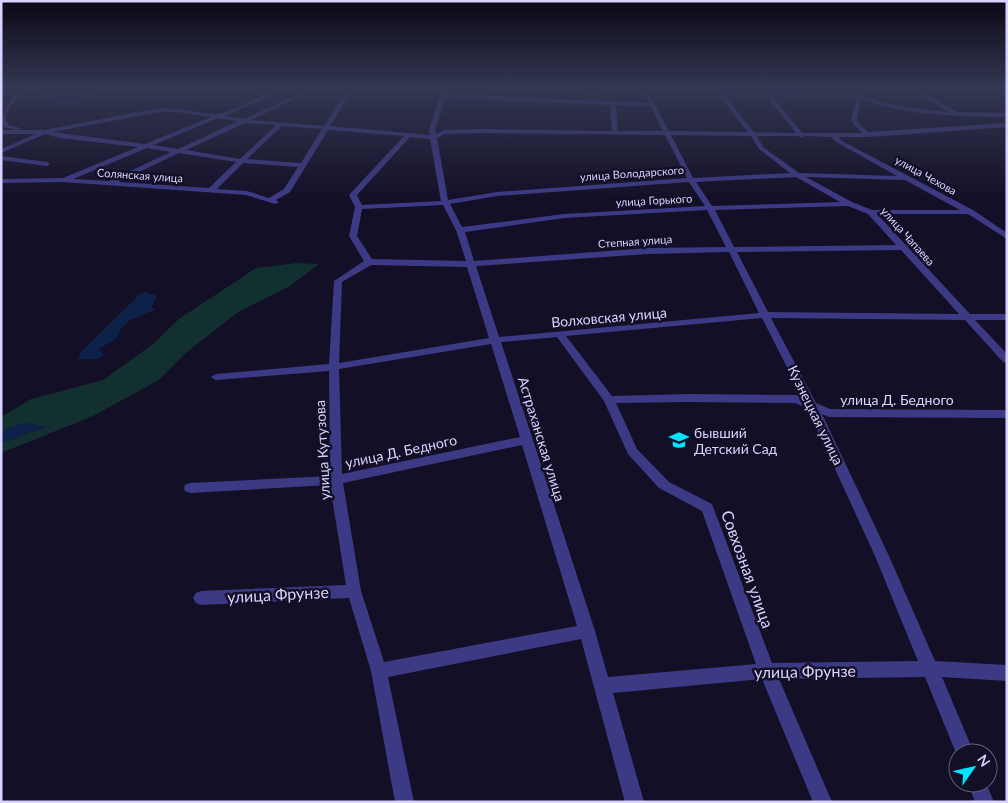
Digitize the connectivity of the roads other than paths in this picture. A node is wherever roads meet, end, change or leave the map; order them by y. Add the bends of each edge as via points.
1 (6, 125) edge
2 (78, 125) edge
3 (195, 125) edge
4 (236, 125) edge
5 (280, 125) edge
6 (298, 125) edge
7 (327, 125) edge
8 (433, 125) edge
9 (614, 125) edge
10 (664, 125) edge
11 (746, 125) edge
12 (793, 125) edge
13 (858, 125) edge
14 (1000, 125) edge
15 (978, 127) joint
16 (325, 128) junction
17 (1, 132) edge
18 (44, 132) junction
19 (615, 133) junction
20 (410, 134) junction
21 (668, 134) junction
22 (867, 135) junction
23 (754, 136) junction
24 (802, 136) junction
25 (834, 136) junction
26 (434, 137) junction
27 (145, 146) junction
28 (1, 151) edge
29 (177, 152) junction
30 (1, 158) edge
31 (240, 161) junction
32 (47, 164) dead end
33 (302, 165) junction
34 (797, 175) junction
35 (909, 178) junction
36 (63, 180) junction
37 (691, 180) junction
38 (1, 181) edge
39 (108, 184) junction
40 (211, 190) junction
41 (445, 203) junction
42 (849, 204) junction
43 (359, 207) junction
44 (710, 208) junction
45 (871, 212) junction
46 (970, 212) junction
47 (460, 230) junction
48 (1007, 237) edge
49 (902, 246) junction
50 (730, 248) junction
51 (369, 262) junction
52 (471, 264) junction
53 (767, 315) junction
54 (966, 317) junction
55 (1007, 317) edge
56 (560, 335) junction
57 (495, 340) junction
58 (1007, 360) edge
59 (334, 367) junction
60 (216, 377) dead end
61 (609, 400) junction
62 (812, 406) junction
63 (1007, 414) edge
64 (527, 440) junction
65 (336, 480) junction
66 (190, 488) dead end
67 (354, 591) junction
68 (201, 598) dead end
69 (587, 631) junction
70 (930, 669) junction
71 (379, 671) junction
72 (767, 671) junction
73 (1007, 673) edge
74 (604, 686) junction
75 (960, 743) edge
76 (405, 802) edge
77 (635, 802) edge
78 (823, 802) edge

1 - 18 street
2 - 18 street
3 - 27 street
4 - 29 street
5 - 31 street
6 - 16 street
7 - 16 street
8 - 26 street, Астраханская улица
9 - 19 street
10 - 21 street, Кузнецкая улица
11 - 23 street, улица Чапаева
12 - 24 street
13 - 22 street
14 - 15 street
15 - 22 street
16 - 20 street
16 - 33 street
17 - 18 street
18 - 27 street
18 - 28 street
19 - 21 street
19 - 26 street via 481,131 444,132
20 - 26 street
20 - 43 street via 353,195
21 - 23 street
21 - 37 street, Кузнецкая улица
22 - 25 street
23 - 24 street
23 - 34 street, улица Чапаева via 761,148
24 - 25 street
25 - 35 street, улица Чехова
26 - 41 street, Астраханская улица
27 - 29 street
27 - 36 street
29 - 31 street
29 - 39 street
30 - 32 street
31 - 33 street
31 - 40 street
33 - 40 street, Солянская улица via 287,190 273,201 246,193
34 - 35 street, улица Володарского
34 - 37 street, улица Володарского
34 - 42 street, улица Чапаева
35 - 46 street, улица Чехова
36 - 38 street, Солянская улица
36 - 39 street, Солянская улица
37 - 41 street, улица Володарского via 497,194
37 - 44 street, Кузнецкая улица
39 - 40 street, Солянская улица
41 - 43 street, улица Володарского
41 - 47 street, Астраханская улица
42 - 44 street, улица Горького
42 - 45 street, улица Чапаева
43 - 51 street via 353,236
44 - 47 street, улица Горького via 564,216
44 - 50 street, Кузнецкая улица
45 - 46 street
45 - 49 street, улица Чапаева
46 - 48 street, улица Чехова
47 - 52 street, Астраханская улица
49 - 50 street, Степная улица
49 - 54 street, улица Чапаева
50 - 52 street, Степная улица
50 - 53 street, Кузнецкая улица
51 - 52 street, Степная улица
51 - 59 street, улица Кутузова via 338,281
52 - 57 street, Астраханская улица
53 - 54 street, Волховская улица
53 - 56 street, Волховская улица
53 - 62 street, Кузнецкая улица
54 - 55 street, Волховская улица
54 - 58 street, улица Чапаева
56 - 57 street, Волховская улица
56 - 61 street, Совхозная улица
57 - 59 street, Волховская улица
57 - 64 street, Астраханская улица
59 - 60 street, Волховская улица
59 - 65 street, улица Кутузова
61 - 62 street, улица Д. Бедного via 796,399
61 - 72 street, Совхозная улица via 632,451 664,485 707,508
62 - 63 street, улица Д. Бедного via 829,414
62 - 70 street, Кузнецкая улица
64 - 65 street, улица Д. Бедного
64 - 69 street, Астраханская улица
65 - 66 street, улица Д. Бедного
65 - 67 street, улица Кутузова
67 - 68 street, улица Фрунзе
67 - 71 street, улица Кутузова
69 - 71 street
69 - 74 street, Астраханская улица
70 - 72 street, улица Фрунзе
70 - 73 street, улица Фрунзе
70 - 75 street, Кузнецкая улица
71 - 76 street, улица Кутузова
72 - 74 street, улица Фрунзе
72 - 78 street, Совхозная улица
74 - 77 street, Астраханская улица

